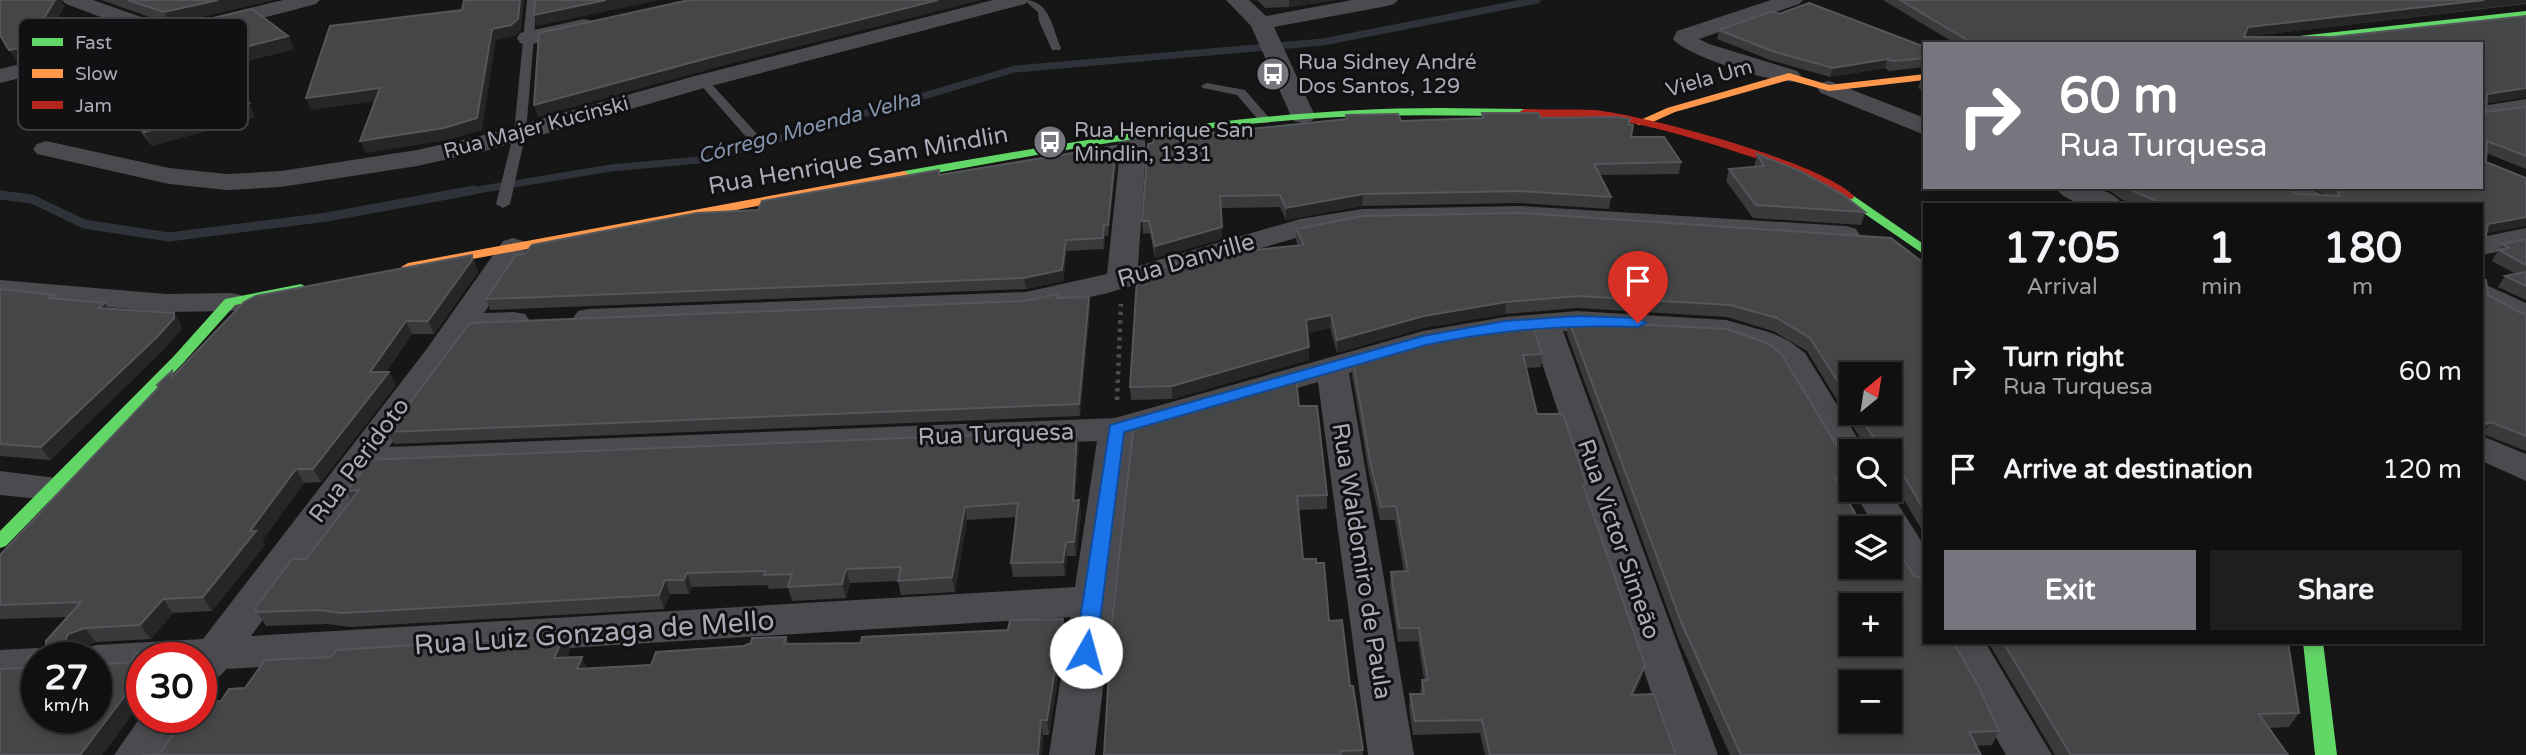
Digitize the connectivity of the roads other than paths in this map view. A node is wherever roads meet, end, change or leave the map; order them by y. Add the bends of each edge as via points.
1 (73, 0) edge
2 (309, 0) edge
3 (532, 0) edge
4 (1018, 0) edge
5 (1029, 0) edge
6 (1237, 0) edge
7 (1387, 0) edge
8 (1792, 0) edge
9 (2526, 14) edge
10 (123, 18) edge
11 (238, 18) edge
12 (608, 21) edge
13 (1263, 28) junction
14 (528, 38) junction
15 (2273, 42) edge
16 (1056, 48) dead end
17 (18, 71) edge
18 (0, 75) edge
19 (1789, 76) junction
20 (1923, 77) edge
21 (703, 81) junction
22 (1207, 86) dead end
23 (1829, 88) junction
24 (2526, 106) edge
25 (2483, 113) edge
26 (1303, 116) junction
27 (1265, 120) junction
28 (1642, 122) junction
29 (1923, 126) edge
30 (520, 132) junction
31 (772, 135) dead end
32 (1131, 135) junction
33 (755, 140) junction
34 (738, 145) dead end
35 (46, 149) dead end
36 (2073, 189) edge
37 (2290, 189) edge
38 (2104, 203) edge
39 (2315, 203) edge
40 (503, 204) dead end
41 (2526, 237) edge
42 (1918, 246) edge
43 (2483, 246) edge
44 (513, 247) junction
45 (392, 271) edge
46 (1122, 278) junction
47 (311, 286) edge
48 (0, 289) edge
49 (2483, 293) edge
50 (230, 302) junction
51 (2526, 315) edge
52 (461, 323) junction
53 (1544, 323) junction
54 (1332, 367) junction
55 (1116, 429) junction
56 (1841, 439) edge
57 (2483, 448) edge
58 (359, 460) junction
59 (2526, 469) edge
60 (0, 483) edge
61 (51, 488) junction
62 (1878, 502) edge
63 (0, 542) edge
64 (1923, 576) edge
65 (1092, 601) junction
66 (1963, 644) edge
67 (2313, 644) edge
68 (217, 650) edge
69 (217, 661) edge
70 (21, 665) edge
71 (0, 666) edge
72 (154, 733) edge
73 (137, 755) edge
74 (1072, 755) edge
75 (1391, 755) edge
76 (1695, 755) edge
77 (2029, 755) edge
78 (2326, 755) edge

1 - 10 street
2 - 11 street
3 - 14 lane
4 - 21 street, Rua Majer Kucinski
5 - 16 lane via 1043,10
6 - 13 street
7 - 13 street
8 - 19 street via 1690,33 1684,39 1701,49
9 - 15 street
12 - 14 street
13 - 26 street
14 - 30 lane
17 - 18 street
19 - 23 street
19 - 28 street, Viela Um
20 - 23 street
21 - 30 street, Rua Majer Kucinski
21 - 33 lane
22 - 27 lane via 1241,92
23 - 29 street
24 - 25 street
26 - 27 street, Rua Henrique Sam Mindlin
26 - 28 street, Rua Henrique Sam Mindlin via 1508,111 1595,114
27 - 32 street, Rua Henrique Sam Mindlin
28 - 42 street, Rua Henrique Sam Mindlin via 1809,174 1857,201
30 - 35 street, Rua Majer Kucinski via 416,158 248,182 169,176
30 - 40 lane
31 - 33 lane
32 - 44 street, Rua Henrique Sam Mindlin
32 - 46 street
33 - 34 lane
36 - 38 street
37 - 39 street
41 - 43 street
42 - 46 street, Rua Danville via 1520,214 1362,217 1310,225
44 - 45 street, Rua Henrique Sam Mindlin
44 - 52 street, Rua Peridoto
46 - 52 street, Rua Danville via 1062,296 1026,300
47 - 50 street
48 - 50 street via 166,303
49 - 51 street
50 - 61 street
52 - 58 street, Rua Peridoto
53 - 54 street, Rua Turquesa via 1461,333
53 - 56 street, Rua Turquesa via 1615,321 1726,330 1761,340 1793,360
53 - 76 street, Rua Victor Simeão
54 - 55 street, Rua Turquesa
54 - 75 street, Rua Waldomiro de Paula
55 - 58 street, Rua Turquesa
55 - 65 street
57 - 59 street
58 - 68 street, Rua Peridoto
60 - 61 street
61 - 63 street
62 - 64 street
65 - 69 street, Rua Luiz Gonzaga de Mello
65 - 74 street
66 - 77 street
67 - 78 street
70 - 71 street
72 - 73 street

